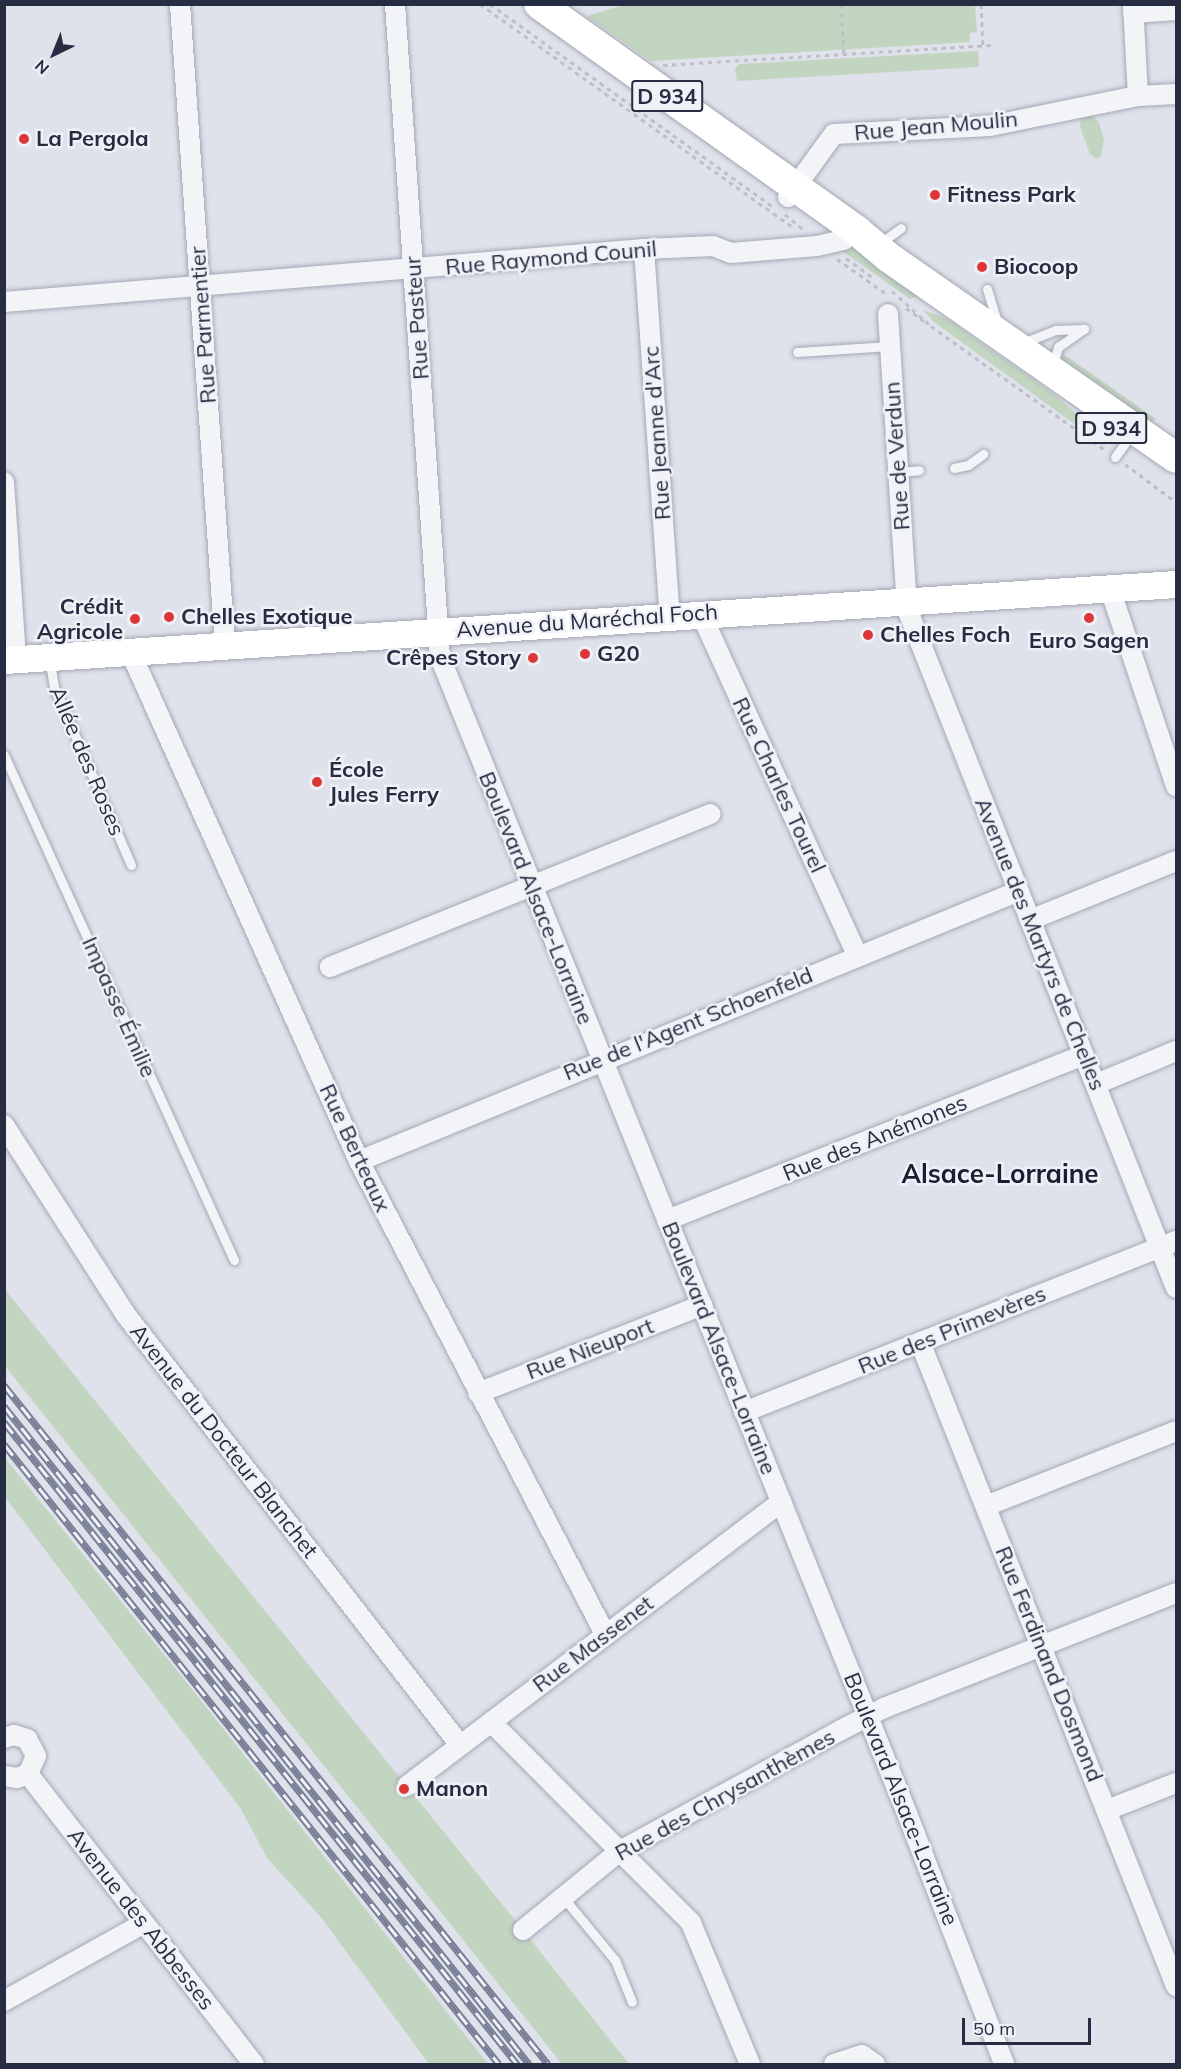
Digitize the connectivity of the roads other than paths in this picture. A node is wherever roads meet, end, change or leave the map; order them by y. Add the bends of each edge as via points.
1 (180, 4) edge
2 (394, 4) edge
3 (514, 4) edge
4 (544, 7) edge
5 (1133, 9) edge
6 (1176, 10) edge
7 (1176, 94) edge
8 (1138, 96) junction
9 (791, 193) junction
10 (902, 228) dead end
11 (844, 240) junction
12 (644, 249) junction
13 (882, 252) junction
14 (414, 270) junction
15 (201, 288) junction
16 (987, 290) dead end
17 (4, 302) edge
18 (895, 309) road end
19 (1005, 338) junction
20 (890, 346) junction
21 (797, 352) dead end
22 (1050, 371) junction
23 (983, 454) dead end
24 (1176, 458) edge
25 (954, 468) dead end
26 (919, 470) dead end
27 (898, 472) junction
28 (1176, 479) edge
29 (4, 483) edge
30 (1174, 583) edge
31 (1109, 586) junction
32 (906, 599) junction
33 (701, 614) junction
34 (670, 617) junction
35 (438, 631) junction
36 (225, 645) junction
37 (130, 651) junction
38 (49, 657) junction
39 (10, 659) edge
40 (4, 754) edge
41 (1176, 786) edge
42 (710, 814) dead end
43 (1176, 861) edge
44 (130, 864) dead end
45 (531, 887) junction
46 (1019, 891) junction
47 (1030, 920) junction
48 (857, 955) junction
49 (330, 967) dead end
50 (1176, 1051) edge
51 (1084, 1055) junction
52 (602, 1059) junction
53 (1096, 1084) junction
54 (4, 1125) edge
55 (359, 1161) junction
56 (667, 1220) junction
57 (1168, 1244) edge
58 (234, 1260) dead end
59 (1176, 1288) edge
60 (702, 1305) junction
61 (920, 1342) junction
62 (478, 1393) junction
63 (744, 1412) junction
64 (1176, 1431) edge
65 (781, 1502) junction
66 (986, 1506) junction
67 (1176, 1593) edge
68 (605, 1634) junction
69 (1042, 1646) junction
70 (867, 1716) junction
71 (491, 1722) junction
72 (4, 1738) edge
73 (460, 1745) junction
74 (28, 1774) junction
75 (4, 1776) edge
76 (1176, 1783) edge
77 (407, 1786) dead end
78 (1107, 1810) junction
79 (620, 1851) junction
80 (563, 1897) junction
81 (144, 1923) junction
82 (523, 1930) dead end
83 (1176, 1986) edge
84 (4, 2001) edge
85 (632, 2002) dead end
86 (254, 2064) edge
87 (750, 2064) edge
88 (834, 2064) edge
89 (875, 2064) edge
90 (1004, 2064) edge

1 - 15 street, Rue Parmentier
2 - 14 street, Rue Pasteur
3 - 9 main road, D 934
4 - 9 main road, D 934
5 - 6 street
5 - 8 street
7 - 8 street
8 - 9 street, Rue Jean Moulin via 990,126 834,134
9 - 11 main road, D 934
9 - 13 main road, D 934
10 - 13 lane
11 - 12 street, Rue Raymond Counil via 731,253 713,246
11 - 13 main road, D 934
12 - 14 street, Rue Raymond Counil
12 - 34 street, Rue Jeanne d'Arc
13 - 19 main road, D 934
14 - 15 street, Rue Raymond Counil
14 - 35 street, Rue Pasteur
15 - 17 street, Rue Raymond Counil
15 - 36 street, Rue Parmentier
16 - 19 lane
18 - 20 street, Rue de Verdun
19 - 22 main road, D 934
19 - 22 lane via 1031,342 1066,328 1084,329 1058,347
20 - 21 lane
20 - 27 street, Rue de Verdun
22 - 24 main road, D 934
22 - 28 main road, D 934 via 1121,449
23 - 25 lane via 968,465
26 - 27 lane
27 - 32 street, Rue de Verdun
29 - 39 street
30 - 31 street, Avenue du Maréchal Foch
31 - 32 street, Avenue du Maréchal Foch
31 - 41 street
32 - 33 street, Avenue du Maréchal Foch
32 - 46 street, Avenue des Martyrs de Chelles
33 - 34 street, Avenue du Maréchal Foch
33 - 48 street, Rue Charles Tourel
34 - 35 street, Avenue du Maréchal Foch
35 - 36 street, Avenue du Maréchal Foch
35 - 45 street, Boulevard Alsace-Lorraine via 440,657
36 - 37 street, Avenue du Maréchal Foch
37 - 38 street, Avenue du Maréchal Foch
37 - 55 street, Rue Berteaux
38 - 39 street, Avenue du Maréchal Foch
38 - 44 lane, Allée des Roses via 54,687
40 - 58 lane, Impasse Émilie
42 - 45 street
43 - 47 street
45 - 49 street
45 - 52 street, Boulevard Alsace-Lorraine
46 - 47 street, Avenue des Martyrs de Chelles
46 - 48 street, Rue de l'Agent Schoenfeld
47 - 51 street, Avenue des Martyrs de Chelles
48 - 52 street, Rue de l'Agent Schoenfeld
50 - 53 street
51 - 53 street, Avenue des Martyrs de Chelles
51 - 56 street, Rue des Anémones
52 - 55 street, Rue de l'Agent Schoenfeld
52 - 56 street, Boulevard Alsace-Lorraine
53 - 57 street, Avenue des Martyrs de Chelles
54 - 73 street, Avenue du Docteur Blanchet via 126,1315
55 - 62 street, Rue Berteaux
56 - 60 street, Boulevard Alsace-Lorraine
57 - 59 street, Avenue des Martyrs de Chelles
57 - 61 street, Rue des Primevères
60 - 62 street, Rue Nieuport
60 - 63 street, Boulevard Alsace-Lorraine
61 - 63 street, Rue des Primevères
61 - 66 street, Rue Ferdinand Dosmond
62 - 68 street, Rue Berteaux
63 - 65 street, Boulevard Alsace-Lorraine
64 - 66 street
65 - 68 street, Rue Massenet
65 - 70 street, Boulevard Alsace-Lorraine
66 - 69 street, Rue Ferdinand Dosmond
67 - 69 street, Rue des Chrysanthèmes
68 - 71 street, Rue Massenet
69 - 70 street, Rue des Chrysanthèmes
69 - 78 street, Rue Ferdinand Dosmond
70 - 79 street, Rue des Chrysanthèmes
70 - 90 street, Boulevard Alsace-Lorraine
71 - 73 street, Rue Massenet
71 - 79 street
72 - 74 street via 21,1736 32,1743 36,1756
73 - 77 street, Rue Massenet
74 - 75 street via 17,1778
74 - 81 street, Avenue des Abbesses
76 - 78 street
78 - 83 street, Rue Ferdinand Dosmond
79 - 80 street, Rue des Chrysanthèmes
79 - 87 street via 691,1923
80 - 82 street, Rue des Chrysanthèmes
80 - 85 lane via 615,1960
81 - 84 street
81 - 86 street, Avenue des Abbesses
88 - 89 street via 862,2055

